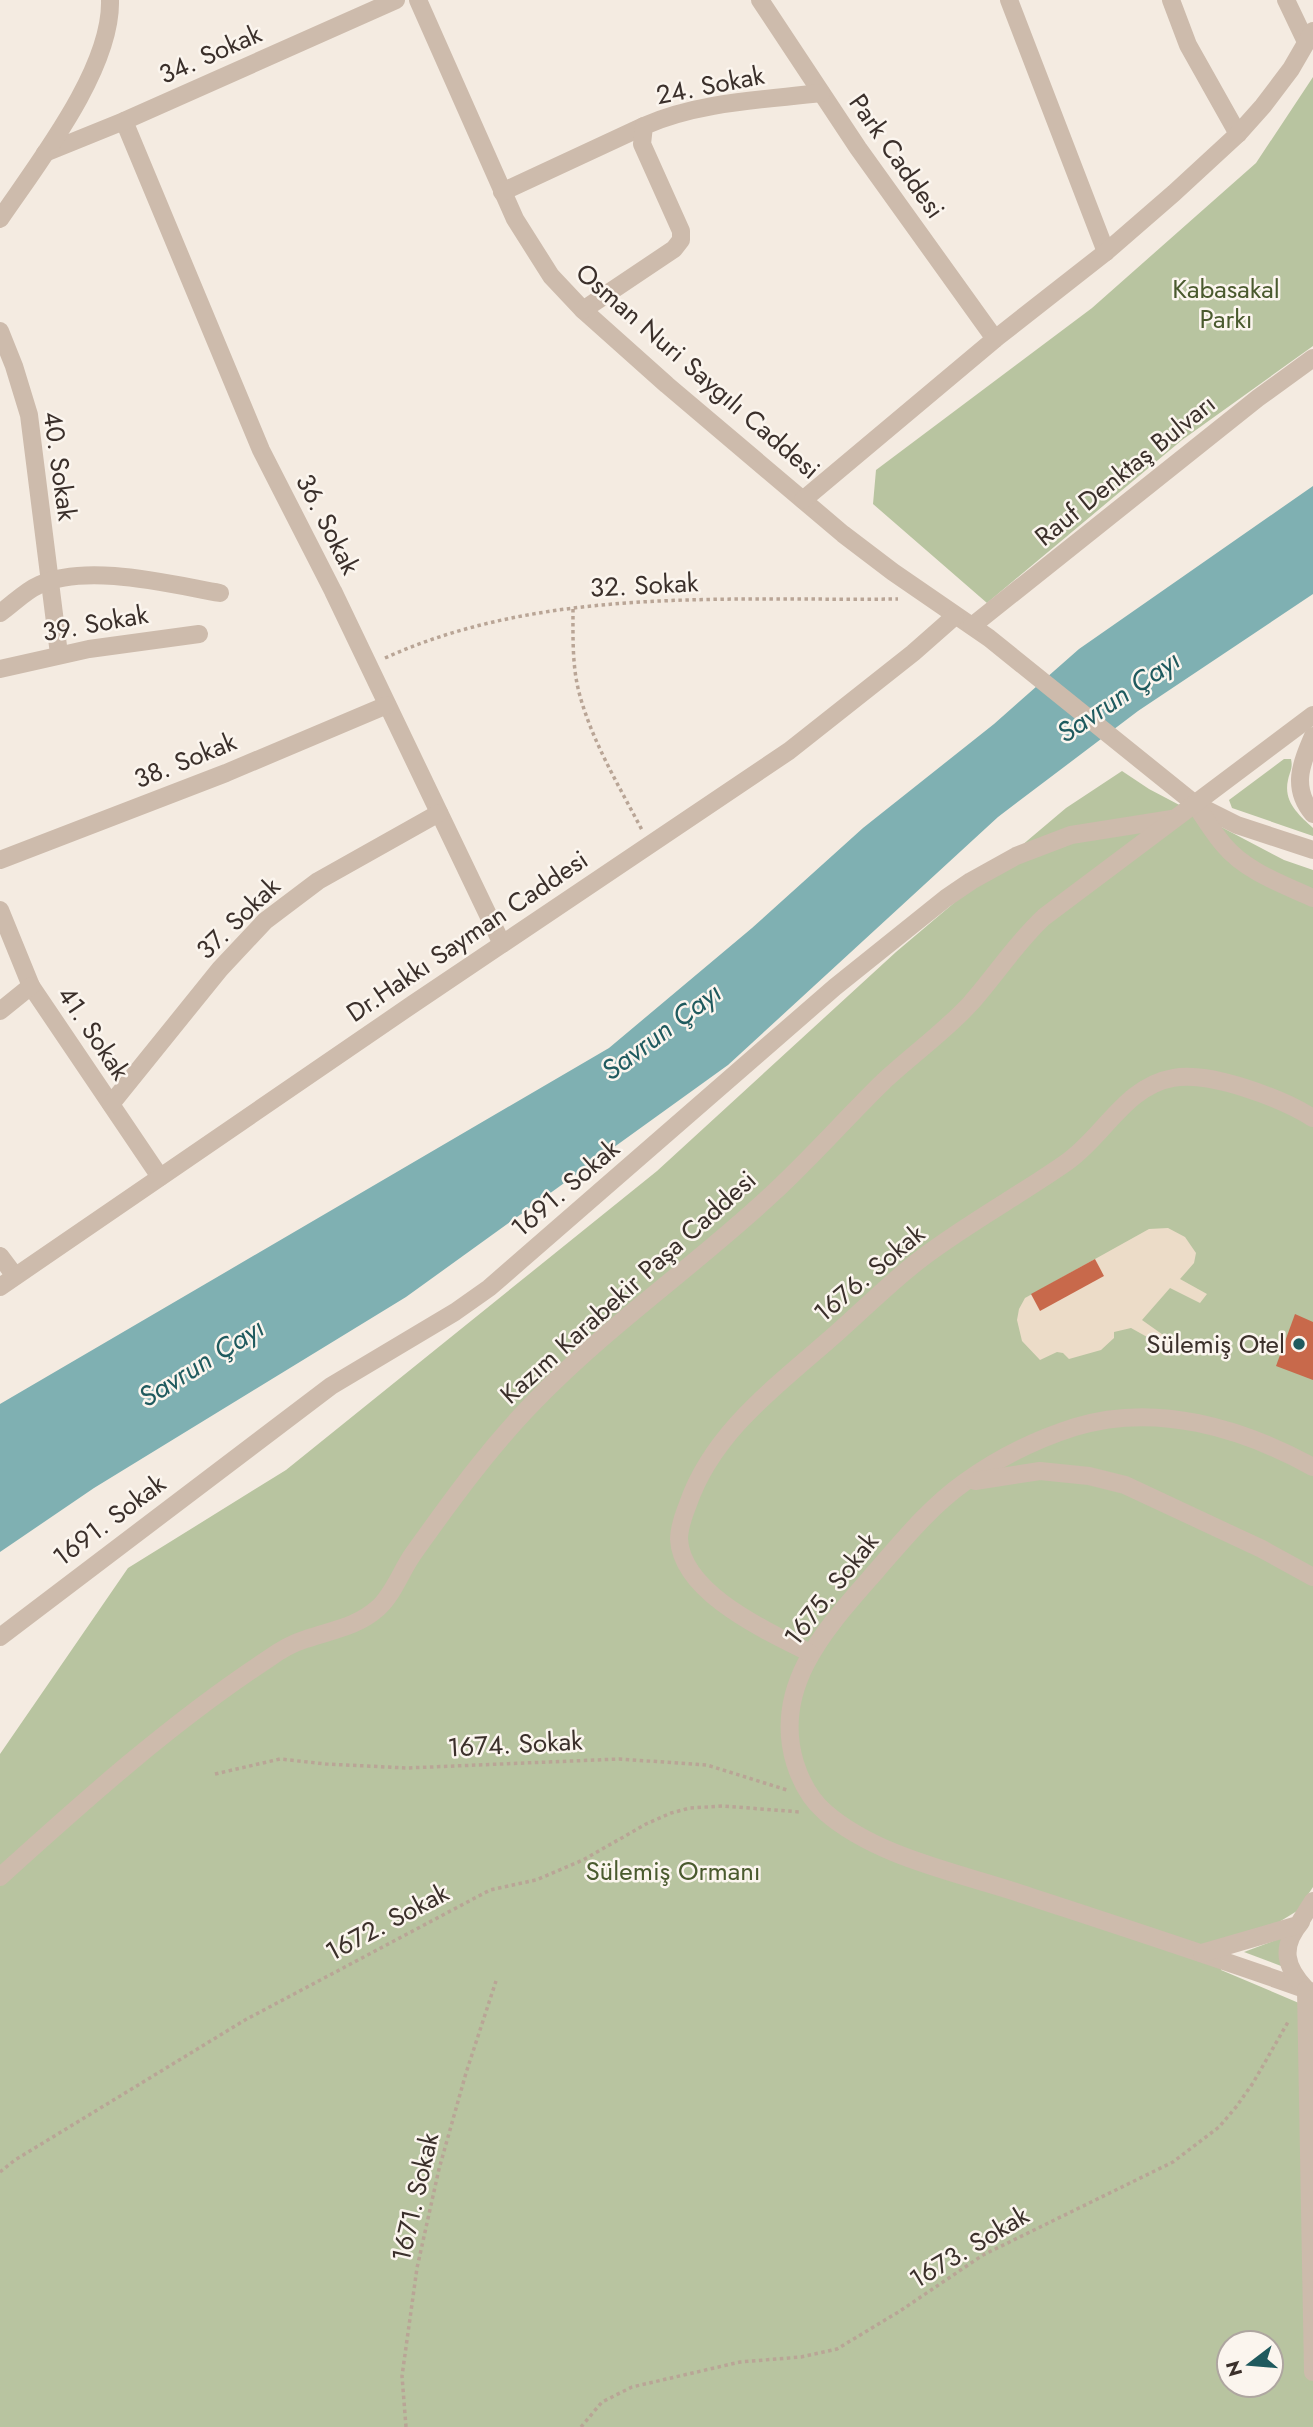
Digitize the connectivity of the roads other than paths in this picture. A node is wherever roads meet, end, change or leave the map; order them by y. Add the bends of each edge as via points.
1 (110, 0) edge
2 (396, 0) edge
3 (418, 0) edge
4 (760, 0) edge
5 (1009, 0) edge
6 (1171, 0) edge
7 (1286, 0) edge
8 (1310, 37) edge
9 (821, 93) junction
10 (124, 121) junction
11 (643, 126) junction
12 (1237, 134) junction
13 (45, 153) junction
14 (502, 192) junction
15 (0, 219) edge
16 (1106, 252) junction
17 (583, 310) junction
18 (0, 331) edge
19 (995, 339) junction
20 (1313, 358) edge
21 (803, 500) junction
22 (49, 582) junction
23 (220, 593) dead end
24 (0, 613) edge
25 (955, 615) junction
26 (972, 626) junction
27 (199, 634) dead end
28 (59, 654) junction
29 (0, 669) edge
30 (387, 705) junction
31 (1313, 715) edge
32 (1313, 736) edge
33 (1195, 804) junction
34 (439, 813) junction
35 (1313, 814) edge
36 (1176, 819) junction
37 (1313, 850) edge
38 (0, 860) edge
39 (1313, 898) edge
40 (0, 910) edge
41 (502, 944) junction
42 (31, 986) junction
43 (0, 1011) edge
44 (111, 1104) junction
45 (1313, 1118) edge
46 (160, 1177) junction
47 (0, 1256) edge
48 (15, 1276) junction
49 (0, 1287) edge
50 (1313, 1467) edge
51 (965, 1482) junction
52 (1313, 1577) edge
53 (0, 1637) edge
54 (810, 1653) junction
55 (0, 1877) edge
56 (1313, 1900) edge
57 (1306, 1920) edge
58 (1201, 1953) junction
59 (1311, 1991) edge
60 (1313, 2372) edge

1 - 13 street via 104,45
2 - 10 street, 34. Sokak
3 - 14 street, Osman Nuri Saygılı Caddesi
4 - 9 street, Park Caddesi
5 - 16 street
6 - 12 street via 1188,44
7 - 8 street
8 - 12 street via 1278,87
9 - 11 street, 24. Sokak via 705,108
9 - 19 street, Park Caddesi
10 - 13 street, 34. Sokak
10 - 30 street, 36. Sokak via 261,450
11 - 14 street
11 - 17 street, 24. Sokak via 642,145 681,240
12 - 16 street
13 - 15 street
14 - 17 street, Osman Nuri Saygılı Caddesi via 532,250
16 - 19 street
17 - 21 street, Osman Nuri Saygılı Caddesi
18 - 22 street, 40. Sokak via 29,415
19 - 21 street
20 - 26 street, Rauf Denktaş Bulvarı
21 - 25 street, Osman Nuri Saygılı Caddesi
22 - 23 street via 103,575
22 - 24 street
22 - 28 street, 40. Sokak
25 - 26 street, Osman Nuri Saygılı Caddesi
25 - 41 street, Dr.Hakkı Sayman Caddesi via 789,751
26 - 33 street, Osman Nuri Saygılı Caddesi
27 - 28 street, 39. Sokak
28 - 29 street, 39. Sokak
30 - 34 street, 36. Sokak
30 - 38 street, 38. Sokak
31 - 33 street, Kazım Karabekir Paşa Caddesi
32 - 35 street via 1299,782 1303,800
33 - 36 street, Kazım Karabekir Paşa Caddesi
33 - 37 street via 1237,825
33 - 39 street via 1239,858 1259,873
34 - 41 street, 36. Sokak
34 - 44 street, 37. Sokak via 337,870 265,921 220,969
36 - 53 street, 1691. Sokak via 1071,835 1008,860 946,898 825,996 489,1288 331,1386
36 - 55 street, Kazım Karabekir Paşa Caddesi via 1044,917 968,1006 857,1107 774,1192 536,1399 450,1504 382,1605 351,1626 302,1640 273,1655 232,1683
40 - 42 street, 41. Sokak
41 - 46 street, Dr.Hakkı Sayman Caddesi
42 - 43 street
42 - 44 street, 41. Sokak
44 - 46 street, 41. Sokak
45 - 54 street, 1676. Sokak via 1231,1084 1192,1077 1157,1083 1122,1107 1068,1161 921,1258 749,1411 703,1468 684,1515 679,1538 682,1550 688,1565 713,1594 760,1627
46 - 48 street, Dr.Hakkı Sayman Caddesi
47 - 48 street
48 - 49 street, Dr.Hakkı Sayman Caddesi
50 - 51 street, 1675. Sokak via 1245,1436 1200,1423 1135,1418 1076,1427 1024,1448
51 - 52 street via 1040,1471 1125,1485
51 - 54 street, 1675. Sokak via 904,1539
54 - 58 street, 1675. Sokak via 794,1690 789,1729 798,1772 813,1800 827,1814 867,1839 905,1855
56 - 57 street
57 - 58 street
57 - 59 street via 1288,1944 1287,1957 1291,1970
58 - 59 street, 1675. Sokak
59 - 60 street

